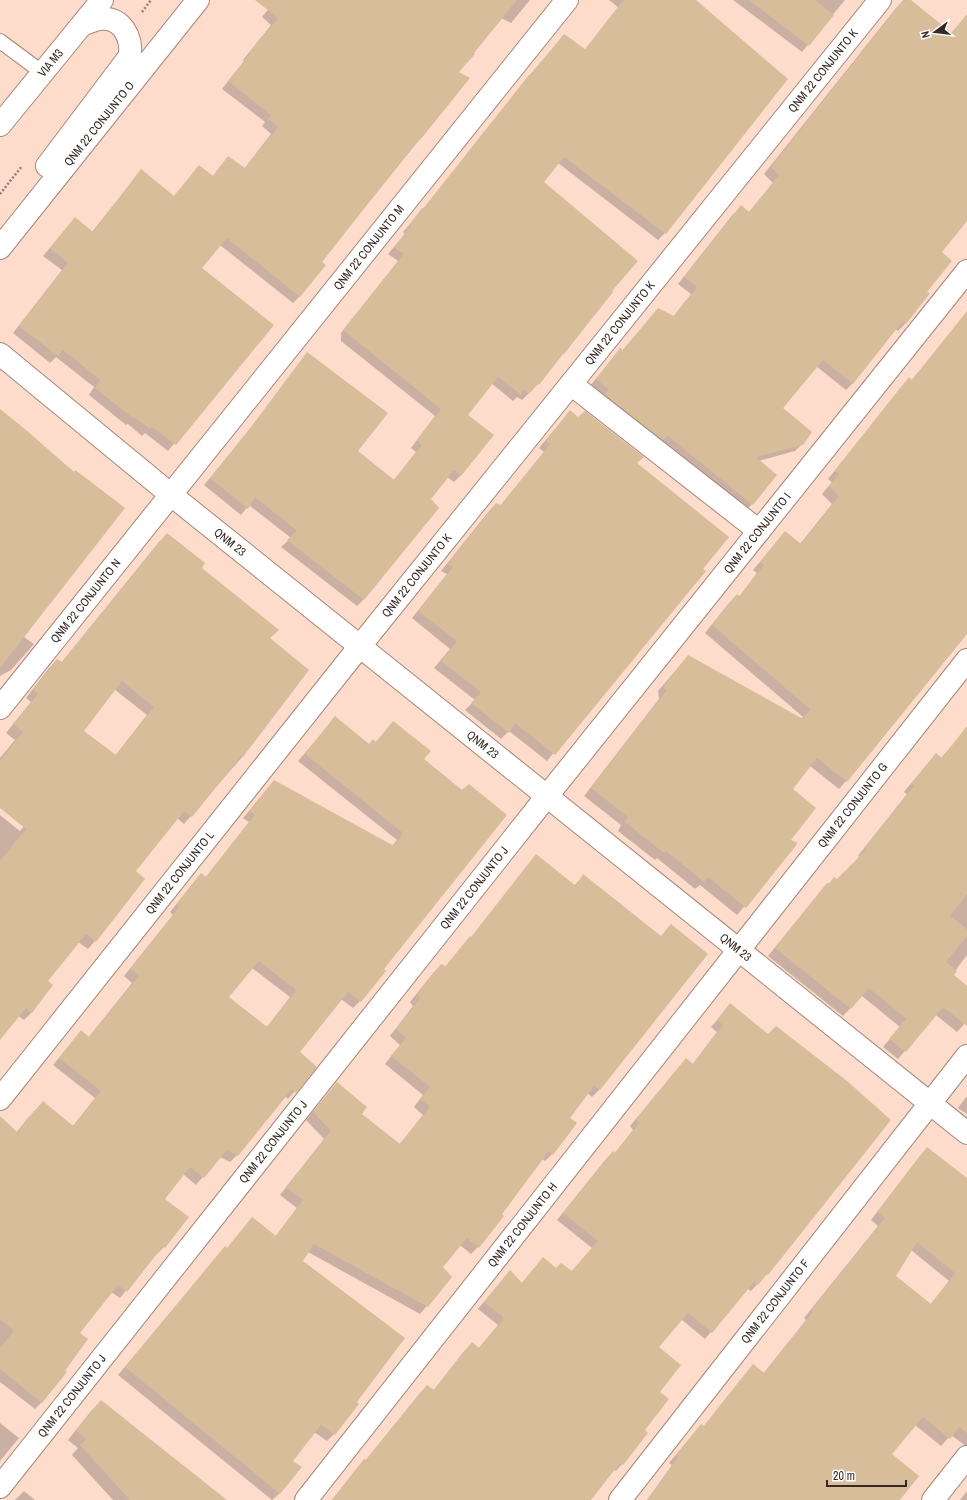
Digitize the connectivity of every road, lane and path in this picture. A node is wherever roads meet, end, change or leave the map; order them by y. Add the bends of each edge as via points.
1 (102, 0) edge
2 (198, 0) edge
3 (567, 0) edge
4 (880, 0) edge
5 (82, 25) junction
6 (0, 41) edge
7 (44, 73) junction
8 (0, 125) edge
9 (0, 244) edge
10 (0, 248) edge
11 (967, 271) edge
12 (0, 354) edge
13 (571, 384) junction
14 (170, 494) junction
15 (759, 531) junction
16 (360, 646) junction
17 (967, 660) edge
18 (0, 708) edge
19 (547, 796) junction
20 (738, 949) junction
21 (967, 1056) edge
22 (0, 1099) edge
23 (930, 1103) junction
24 (967, 1133) edge
25 (967, 1457) edge
26 (0, 1488) edge
27 (306, 1500) edge
28 (620, 1500) edge
29 (932, 1500) edge

1 - 5 street, VIA M3
2 - 10 street, QNM 22 CONJUNTO O
3 - 14 street, QNM 22 CONJUNTO M
4 - 13 street, QNM 22 CONJUNTO K
5 - 7 street, VIA M3
5 - 9 street via 106,19 121,25 129,39 130,56 45,169
6 - 7 lane
7 - 8 street, VIA M3
11 - 15 street, QNM 22 CONJUNTO I
12 - 14 street, QNM 23
13 - 15 street
13 - 16 street, QNM 22 CONJUNTO K
14 - 16 street, QNM 23
14 - 18 street, QNM 22 CONJUNTO N
15 - 19 street, QNM 22 CONJUNTO I
16 - 19 street, QNM 23
16 - 22 street, QNM 22 CONJUNTO L
17 - 20 street, QNM 22 CONJUNTO G
19 - 20 street, QNM 23
19 - 26 street, QNM 22 CONJUNTO J
20 - 23 street, QNM 23
20 - 27 street, QNM 22 CONJUNTO H
21 - 23 street, QNM 22 CONJUNTO F
23 - 24 street, QNM 23
23 - 28 street, QNM 22 CONJUNTO F
25 - 29 street

